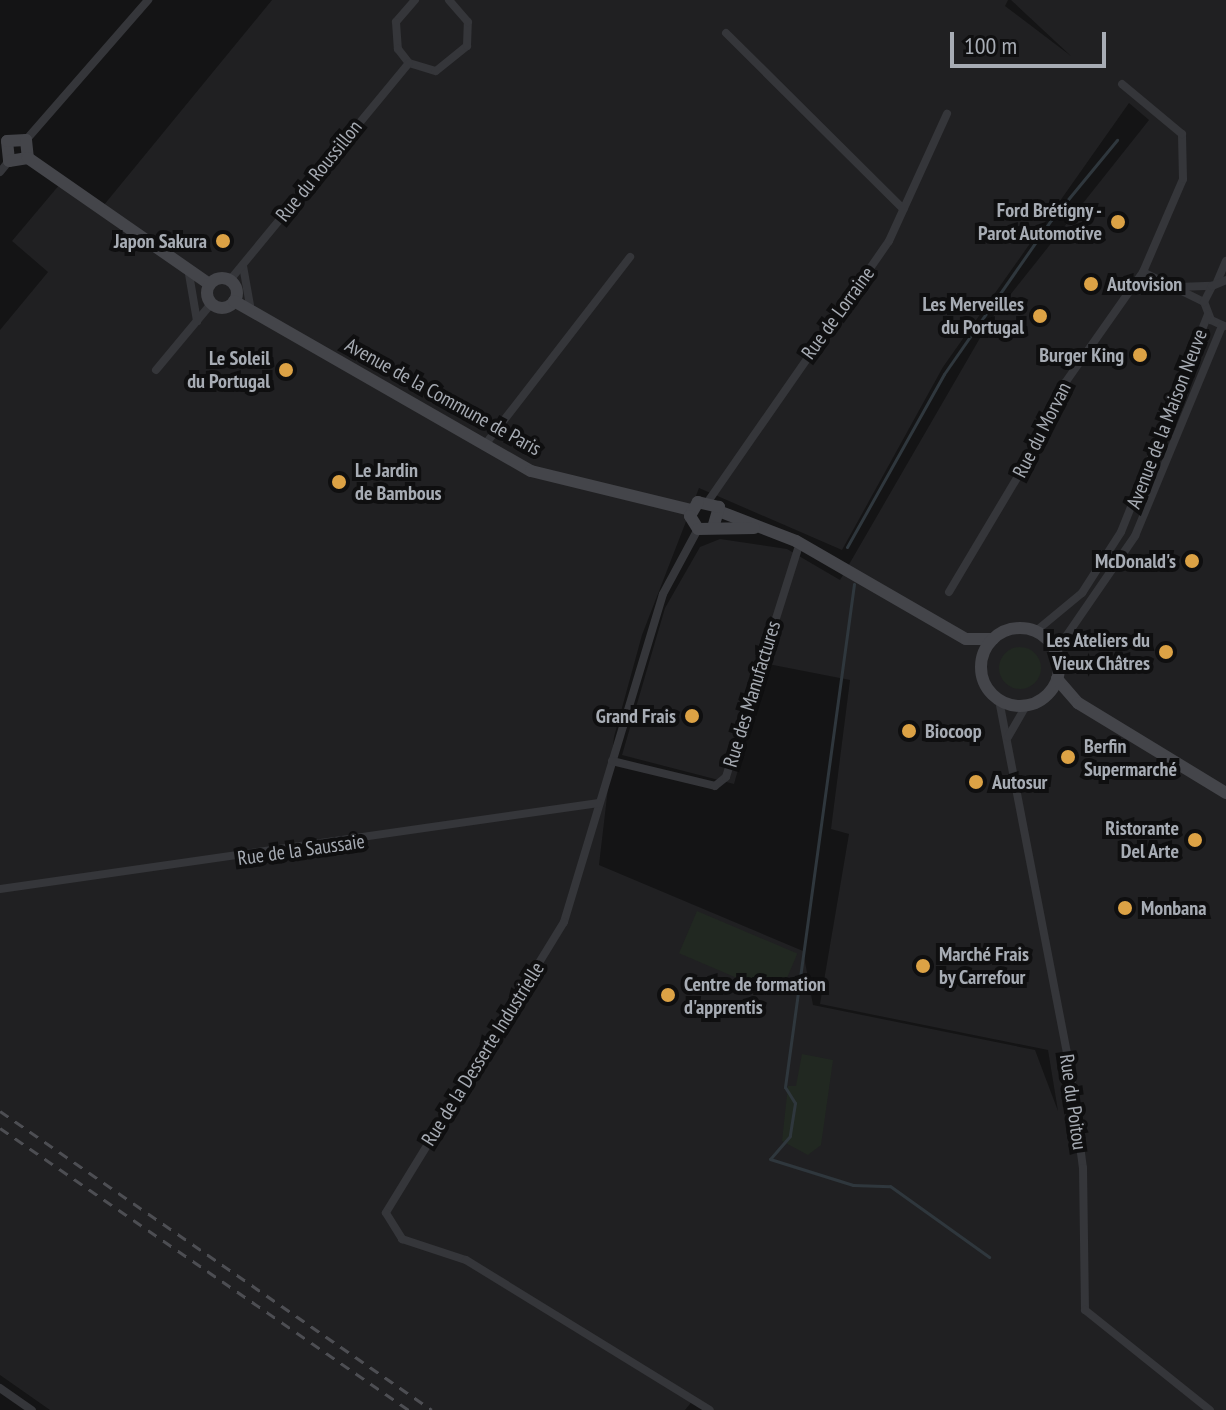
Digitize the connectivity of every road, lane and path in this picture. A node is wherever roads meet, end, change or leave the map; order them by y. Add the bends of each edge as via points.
1 (148, 0) edge
2 (415, 0) edge
3 (449, 0) edge
4 (726, 33) dead end
5 (409, 63) junction
6 (1122, 84) dead end
7 (947, 114) dead end
8 (3, 140) edge
9 (26, 140) junction
10 (28, 158) junction
11 (9, 161) junction
12 (0, 172) edge
13 (903, 209) junction
14 (630, 257) dead end
15 (1226, 261) edge
16 (243, 266) junction
17 (1143, 272) junction
18 (189, 274) junction
19 (230, 280) junction
20 (1218, 283) edge
21 (209, 284) junction
22 (1177, 287) junction
23 (234, 301) junction
24 (1204, 302) junction
25 (211, 304) junction
26 (251, 311) junction
27 (1208, 315) junction
28 (197, 321) junction
29 (1224, 326) edge
30 (156, 370) dead end
31 (483, 446) junction
32 (709, 500) junction
33 (691, 510) junction
34 (721, 512) junction
35 (713, 528) junction
36 (765, 528) junction
37 (698, 529) junction
38 (800, 543) junction
39 (949, 592) dead end
40 (1036, 631) junction
41 (966, 639) junction
42 (993, 639) junction
43 (1056, 651) junction
44 (981, 662) junction
45 (1057, 679) junction
46 (1047, 696) junction
47 (999, 700) junction
48 (1078, 703) junction
49 (1026, 706) junction
50 (1008, 738) junction
51 (612, 761) junction
52 (1226, 793) edge
53 (599, 803) junction
54 (0, 889) edge
55 (0, 1388) edge
56 (32, 1410) edge
57 (710, 1410) edge
58 (1210, 1410) edge

1 - 9 street
2 - 5 street via 403,9 394,36
3 - 5 street via 468,22 460,58 436,71
4 - 13 street
5 - 16 street, Rue du Roussillon
6 - 17 street, Rue du Morvan via 1175,126 1187,156
7 - 13 street, Rue de Lorraine
8 - 9 street
8 - 11 street
9 - 10 street
10 - 11 street
10 - 18 street
11 - 12 street
13 - 32 street, Rue de Lorraine via 889,241
14 - 31 street
15 - 20 street
16 - 19 street, Rue du Roussillon
16 - 26 street
17 - 22 street
17 - 39 street, Rue du Morvan via 1065,383 1049,424
18 - 21 street
18 - 28 street
19 - 21 street
19 - 23 street
20 - 22 street
20 - 24 street
21 - 25 street
22 - 24 street
23 - 25 street
23 - 26 street, Avenue de la Commune de Paris
24 - 27 street
25 - 28 street
26 - 31 street, Avenue de la Commune de Paris
27 - 29 street
27 - 40 street, Avenue de la Maison Neuve via 1121,532 1082,593
28 - 30 street
29 - 43 street, Avenue de la Maison Neuve via 1135,536
31 - 33 street, Avenue de la Commune de Paris via 557,481
32 - 33 street
32 - 34 street
33 - 37 street
34 - 35 street
34 - 36 street
35 - 36 street
35 - 37 street
36 - 38 street
37 - 51 street, Rue de la Desserte Industrielle via 663,594
38 - 41 street
38 - 51 street, Rue des Manufactures via 726,777 715,786
40 - 42 street via 1021,628
40 - 43 street
41 - 42 street
41 - 44 street
42 - 44 street
43 - 45 street
44 - 47 street via 984,684
45 - 46 street
45 - 48 street
46 - 48 street
46 - 49 street
47 - 49 street
47 - 50 street, Rue du Poitou
48 - 52 street
49 - 50 street
50 - 58 street, Rue du Poitou via 1080,1145 1085,1310
51 - 53 street, Rue de la Desserte Industrielle
53 - 54 street, Rue de la Saussaie
53 - 57 street, Rue de la Desserte Industrielle via 564,922 497,1039 396,1188 386,1218 402,1239 466,1260
55 - 56 street

